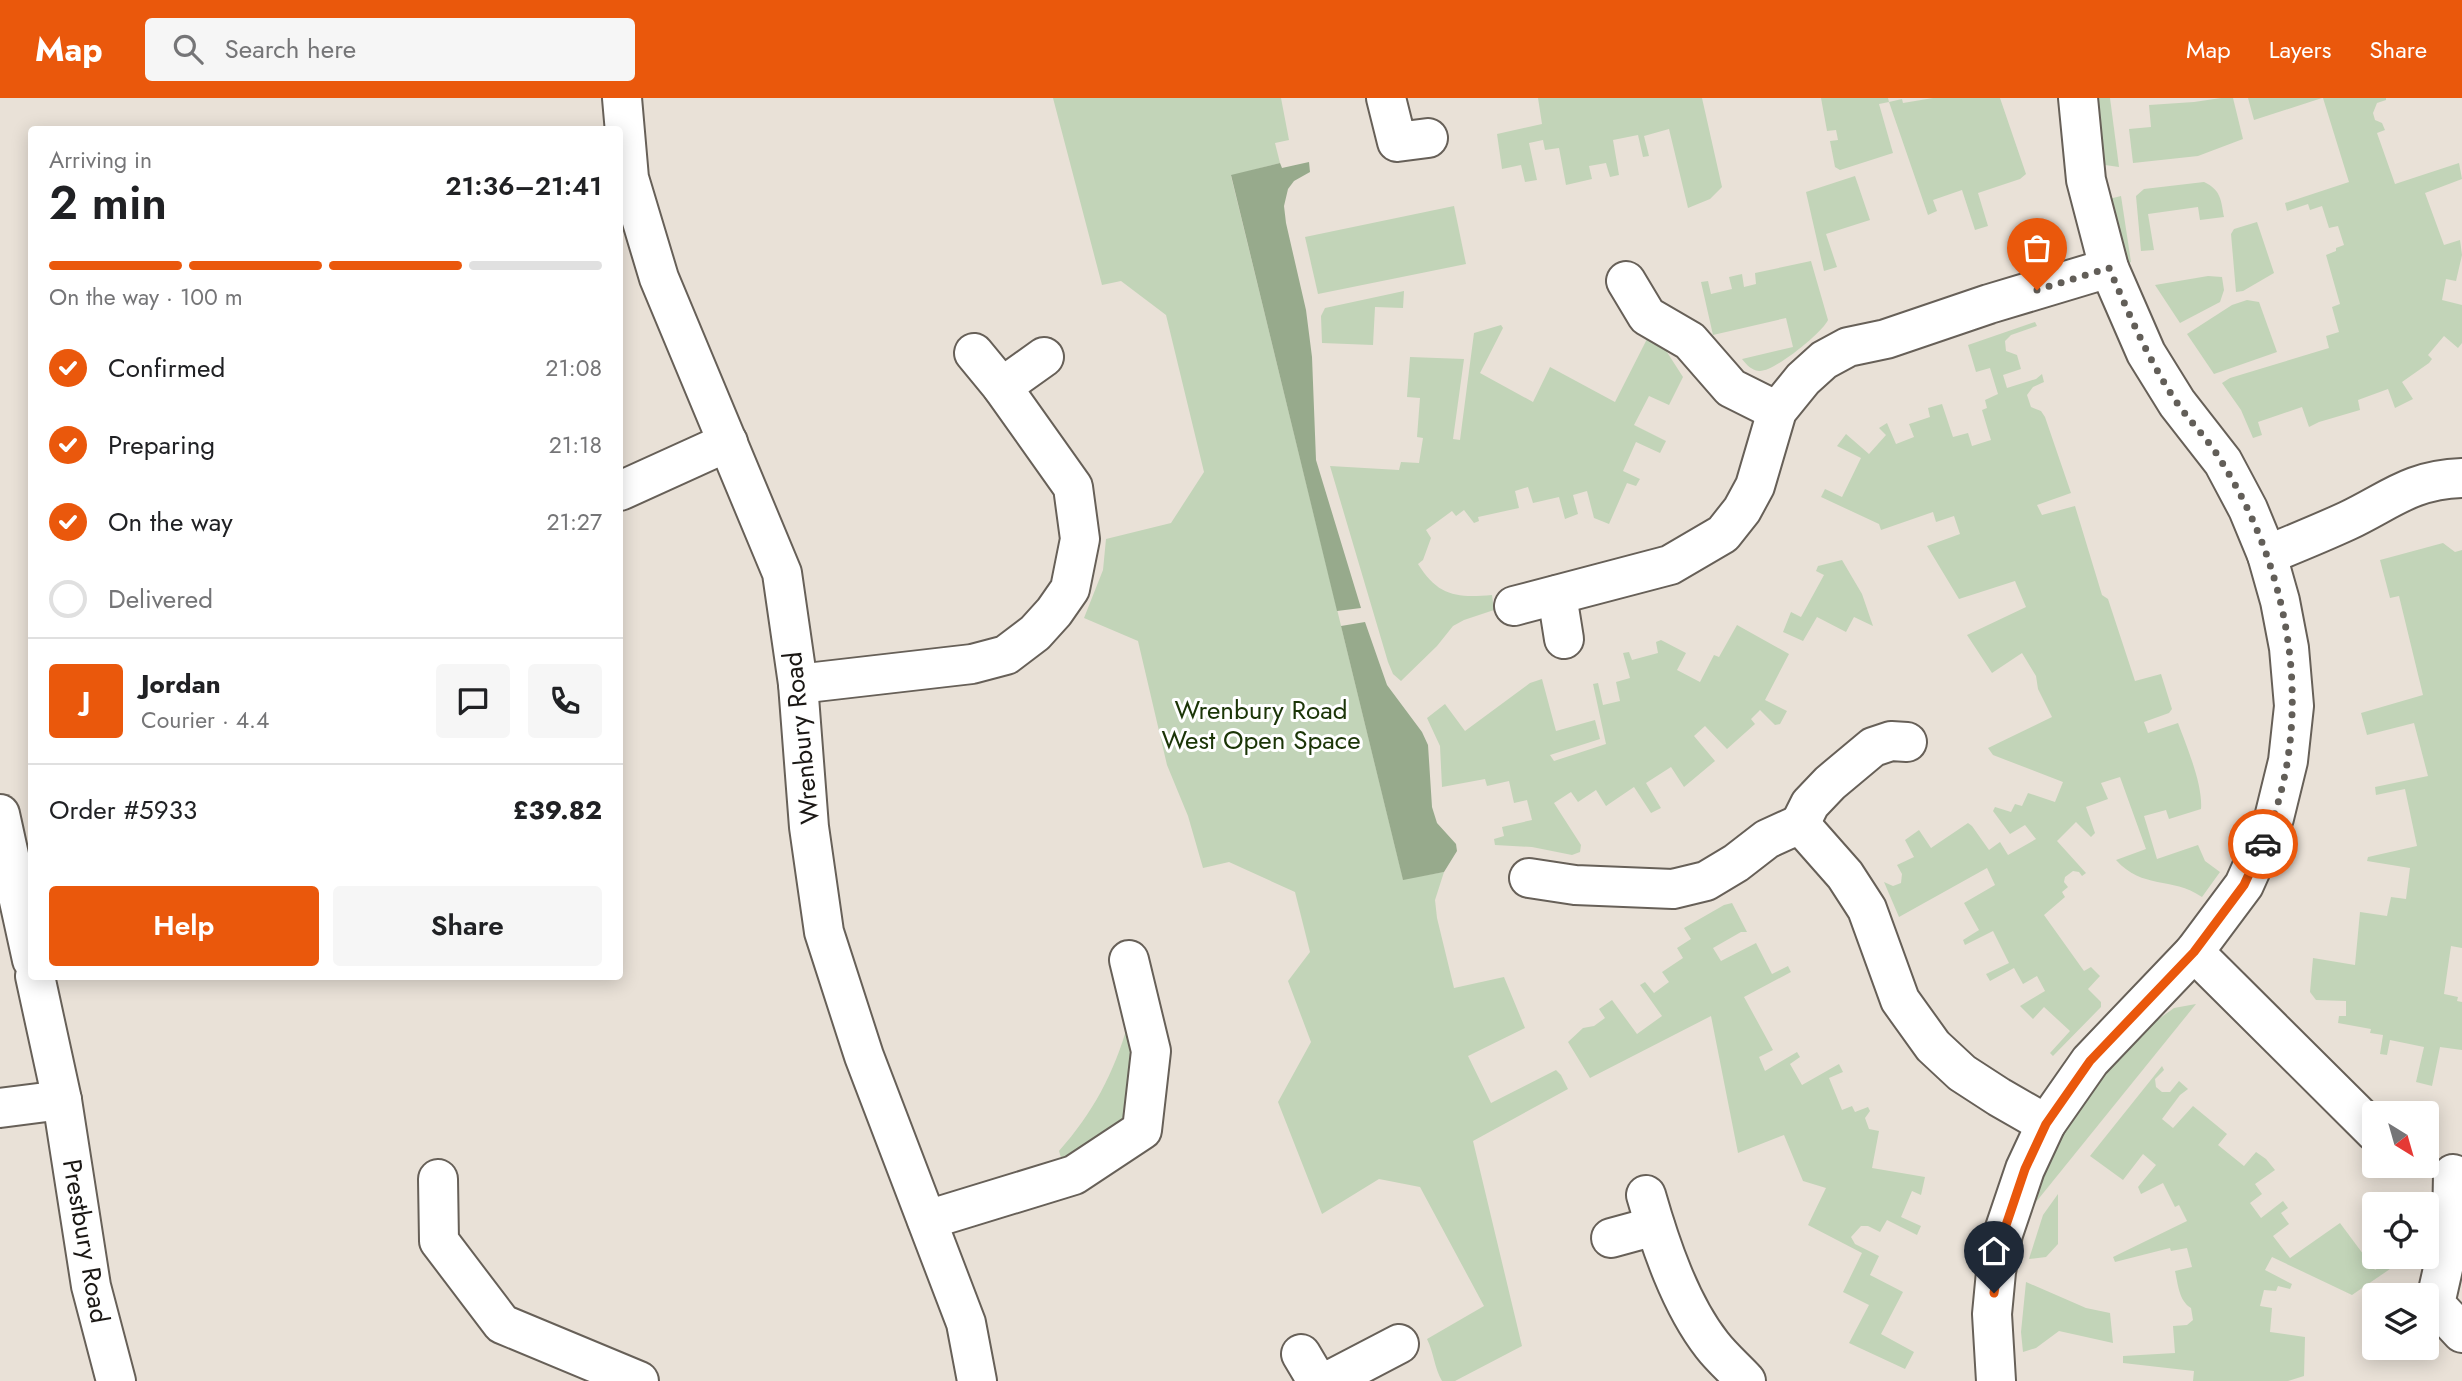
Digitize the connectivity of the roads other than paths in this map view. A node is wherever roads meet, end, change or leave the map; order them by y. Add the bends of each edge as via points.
1 (622, 98) edge
2 (1386, 98) edge
3 (2077, 98) edge
4 (1428, 138) dead end
5 (2109, 268) junction
6 (1626, 281) dead end
7 (974, 353) dead end
8 (1044, 357) dead end
9 (1002, 387) junction
10 (1777, 411) junction
11 (728, 442) junction
12 (2462, 478) edge
13 (623, 490) edge
14 (2267, 555) junction
15 (1557, 595) junction
16 (1514, 606) dead end
17 (1564, 639) dead end
18 (798, 684) junction
19 (1907, 742) dead end
20 (0, 814) edge
21 (1800, 824) junction
22 (1529, 878) dead end
23 (28, 942) edge
24 (2194, 952) junction
25 (1129, 960) dead end
26 (36, 980) edge
27 (62, 1100) junction
28 (0, 1108) edge
29 (2362, 1119) edge
30 (2046, 1124) junction
31 (2447, 1167) edge
32 (438, 1179) dead end
33 (927, 1220) junction
34 (1611, 1238) dead end
35 (2437, 1283) edge
36 (2439, 1312) edge
37 (2462, 1332) edge
38 (1399, 1344) dead end
39 (116, 1381) edge
40 (639, 1381) edge
41 (977, 1381) edge
42 (1328, 1381) edge
43 (1746, 1381) edge
44 (1996, 1381) edge

1 - 11 street, Wrenbury Road via 629,178 655,265
2 - 4 street via 1397,142
3 - 5 street via 2087,180
5 - 10 street via 1848,347 1824,360
5 - 14 street via 2146,353 2223,462
6 - 10 street via 1647,316 1690,341 1731,388
7 - 9 street
8 - 9 street
9 - 18 street via 1073,487 1080,539 1070,589 1035,633 1006,655 972,664
10 - 15 street via 1755,486 1723,534 1671,565
11 - 13 street
11 - 18 street, Wrenbury Road via 782,573
12 - 14 street via 2406,488
14 - 24 street via 2289,648 2294,706 2288,761 2274,818 2244,885
15 - 16 street
15 - 17 street
18 - 33 street, Wrenbury Road via 809,827 824,932 864,1056
19 - 21 street via 1873,747 1810,804
20 - 23 street
21 - 22 street via 1767,839 1706,881 1673,889
21 - 30 street via 1845,875 1867,909 1900,1000 1933,1046 1962,1073
24 - 29 street
24 - 30 street via 2090,1061
25 - 33 street via 1151,1051 1142,1130 1074,1174
26 - 27 street, Prestbury Road
27 - 28 street
27 - 39 street, Prestbury Road via 91,1286
30 - 44 street via 2003,1234 1992,1314
31 - 35 street via 2452,1229
32 - 40 street via 439,1241 502,1324
33 - 41 street, Wrenbury Road via 965,1323
34 - 43 street via 1650,1210 1689,1311
36 - 37 street
38 - 42 street

